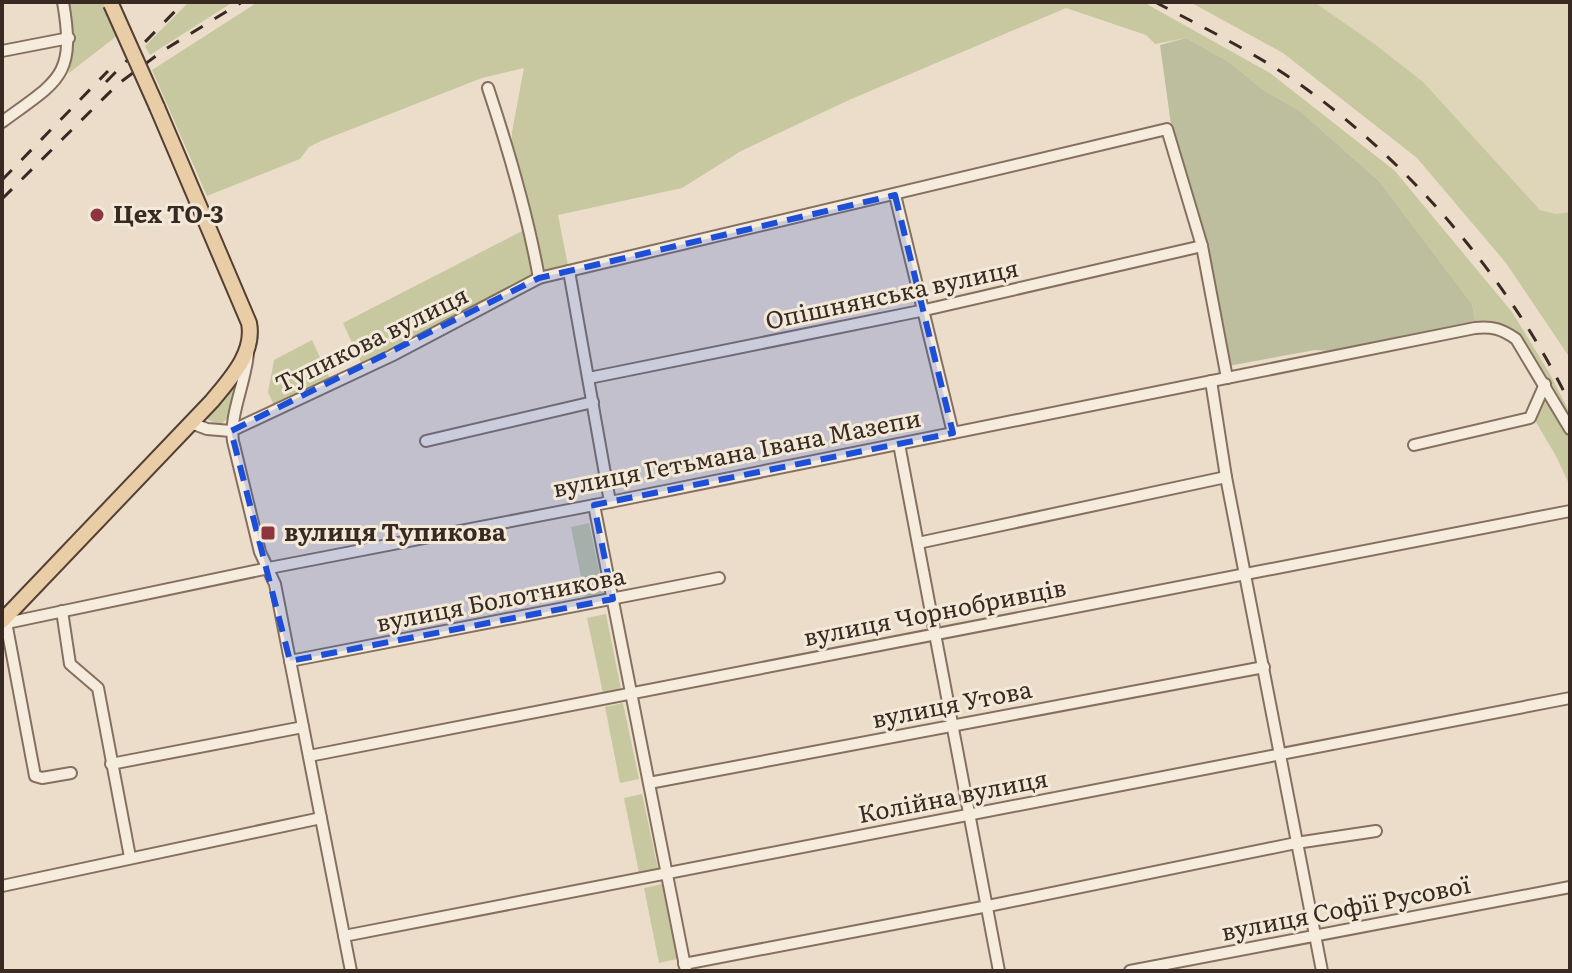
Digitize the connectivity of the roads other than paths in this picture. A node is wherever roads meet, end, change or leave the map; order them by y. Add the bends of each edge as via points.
1 (63, 2) edge
2 (111, 3) edge
3 (69, 38) junction
4 (2, 51) edge
5 (488, 88) dead end
6 (2, 122) edge
7 (895, 195) junction
8 (1202, 246) junction
9 (569, 271) junction
10 (539, 278) junction
11 (925, 310) junction
12 (249, 346) junction
13 (589, 378) junction
14 (1227, 378) junction
15 (1211, 381) junction
16 (1545, 384) junction
17 (593, 402) junction
18 (191, 423) junction
19 (1570, 429) edge
20 (231, 431) junction
21 (953, 433) junction
22 (426, 441) dead end
23 (899, 444) junction
24 (1414, 445) dead end
25 (1226, 477) junction
26 (610, 502) junction
27 (594, 505) junction
28 (1570, 511) edge
29 (918, 543) junction
30 (269, 568) junction
31 (1246, 574) junction
32 (719, 578) dead end
33 (613, 599) junction
34 (62, 611) junction
35 (3, 622) edge
36 (935, 634) junction
37 (290, 661) junction
38 (1264, 667) junction
39 (631, 694) junction
40 (1570, 698) edge
41 (953, 726) junction
42 (303, 727) junction
43 (1279, 753) junction
44 (309, 756) junction
45 (111, 764) junction
46 (71, 773) dead end
47 (649, 783) junction
48 (969, 814) junction
49 (321, 818) junction
50 (1376, 831) dead end
51 (1296, 843) junction
52 (130, 857) junction
53 (667, 874) junction
54 (2, 886) edge
55 (1570, 887) edge
56 (988, 906) junction
57 (1315, 934) junction
58 (344, 936) junction
59 (685, 967) edge
60 (351, 971) edge
61 (999, 971) edge
62 (1130, 971) edge
63 (1322, 971) edge

1 - 3 street
2 - 12 main road, bridge via 249,323
3 - 4 street
3 - 6 street via 64,69 53,84
5 - 10 street via 530,227
7 - 8 street, Тупикова вулиця via 1167,129
7 - 9 street, Тупикова вулиця
7 - 11 street
8 - 11 street, Опішнянська вулиця
8 - 14 street
9 - 10 street, Тупикова вулиця
9 - 13 street
10 - 20 street, Тупикова вулиця via 391,356
11 - 13 street, Опішнянська вулиця
11 - 21 street
12 - 18 main road via 237,370
12 - 20 street
13 - 17 street
14 - 15 street, вулиця Гетьмана Івана Мазепи
14 - 16 street, вулиця Гетьмана Івана Мазепи via 1490,327 1516,339
15 - 21 street, вулиця Гетьмана Івана Мазепи
15 - 25 street
16 - 19 street
16 - 24 street via 1530,418
17 - 22 street
17 - 26 street
18 - 20 street
18 - 35 main road
20 - 30 street via 255,535
21 - 23 street, вулиця Гетьмана Івана Мазепи
23 - 26 street, вулиця Гетьмана Івана Мазепи
23 - 29 street
25 - 29 street
25 - 31 street
26 - 27 street, вулиця Гетьмана Івана Мазепи
27 - 30 street, вулиця Гетьмана Івана Мазепи
27 - 33 street
28 - 31 street, вулиця Чорнобривців
29 - 36 street
30 - 34 street, вулиця Гетьмана Івана Мазепи
30 - 37 street
31 - 36 street, вулиця Чорнобривців
31 - 38 street
32 - 33 street, вулиця Болотникова
33 - 37 street, вулиця Болотникова
33 - 39 street
34 - 35 street, вулиця Гетьмана Івана Мазепи
34 - 45 street via 70,664 98,688
35 - 46 street via 35,776
36 - 39 street, вулиця Чорнобривців
36 - 41 street
37 - 42 street
38 - 41 street, вулиця Утова
38 - 43 street
39 - 44 street, вулиця Чорнобривців
39 - 47 street
40 - 43 street, Колійна вулиця
41 - 47 street, вулиця Утова
41 - 48 street
42 - 44 street
42 - 45 street
43 - 48 street, Колійна вулиця
43 - 51 street
44 - 49 street
45 - 52 street
47 - 53 street
48 - 53 street, Колійна вулиця
48 - 56 street
49 - 52 street
49 - 58 street
50 - 51 street
51 - 56 street
51 - 57 street
52 - 54 street
53 - 58 street, Колійна вулиця
53 - 59 street
55 - 57 street, вулиця Софії Русової
56 - 59 street
56 - 61 street
57 - 62 street, вулиця Софії Русової
57 - 63 street
58 - 60 street

